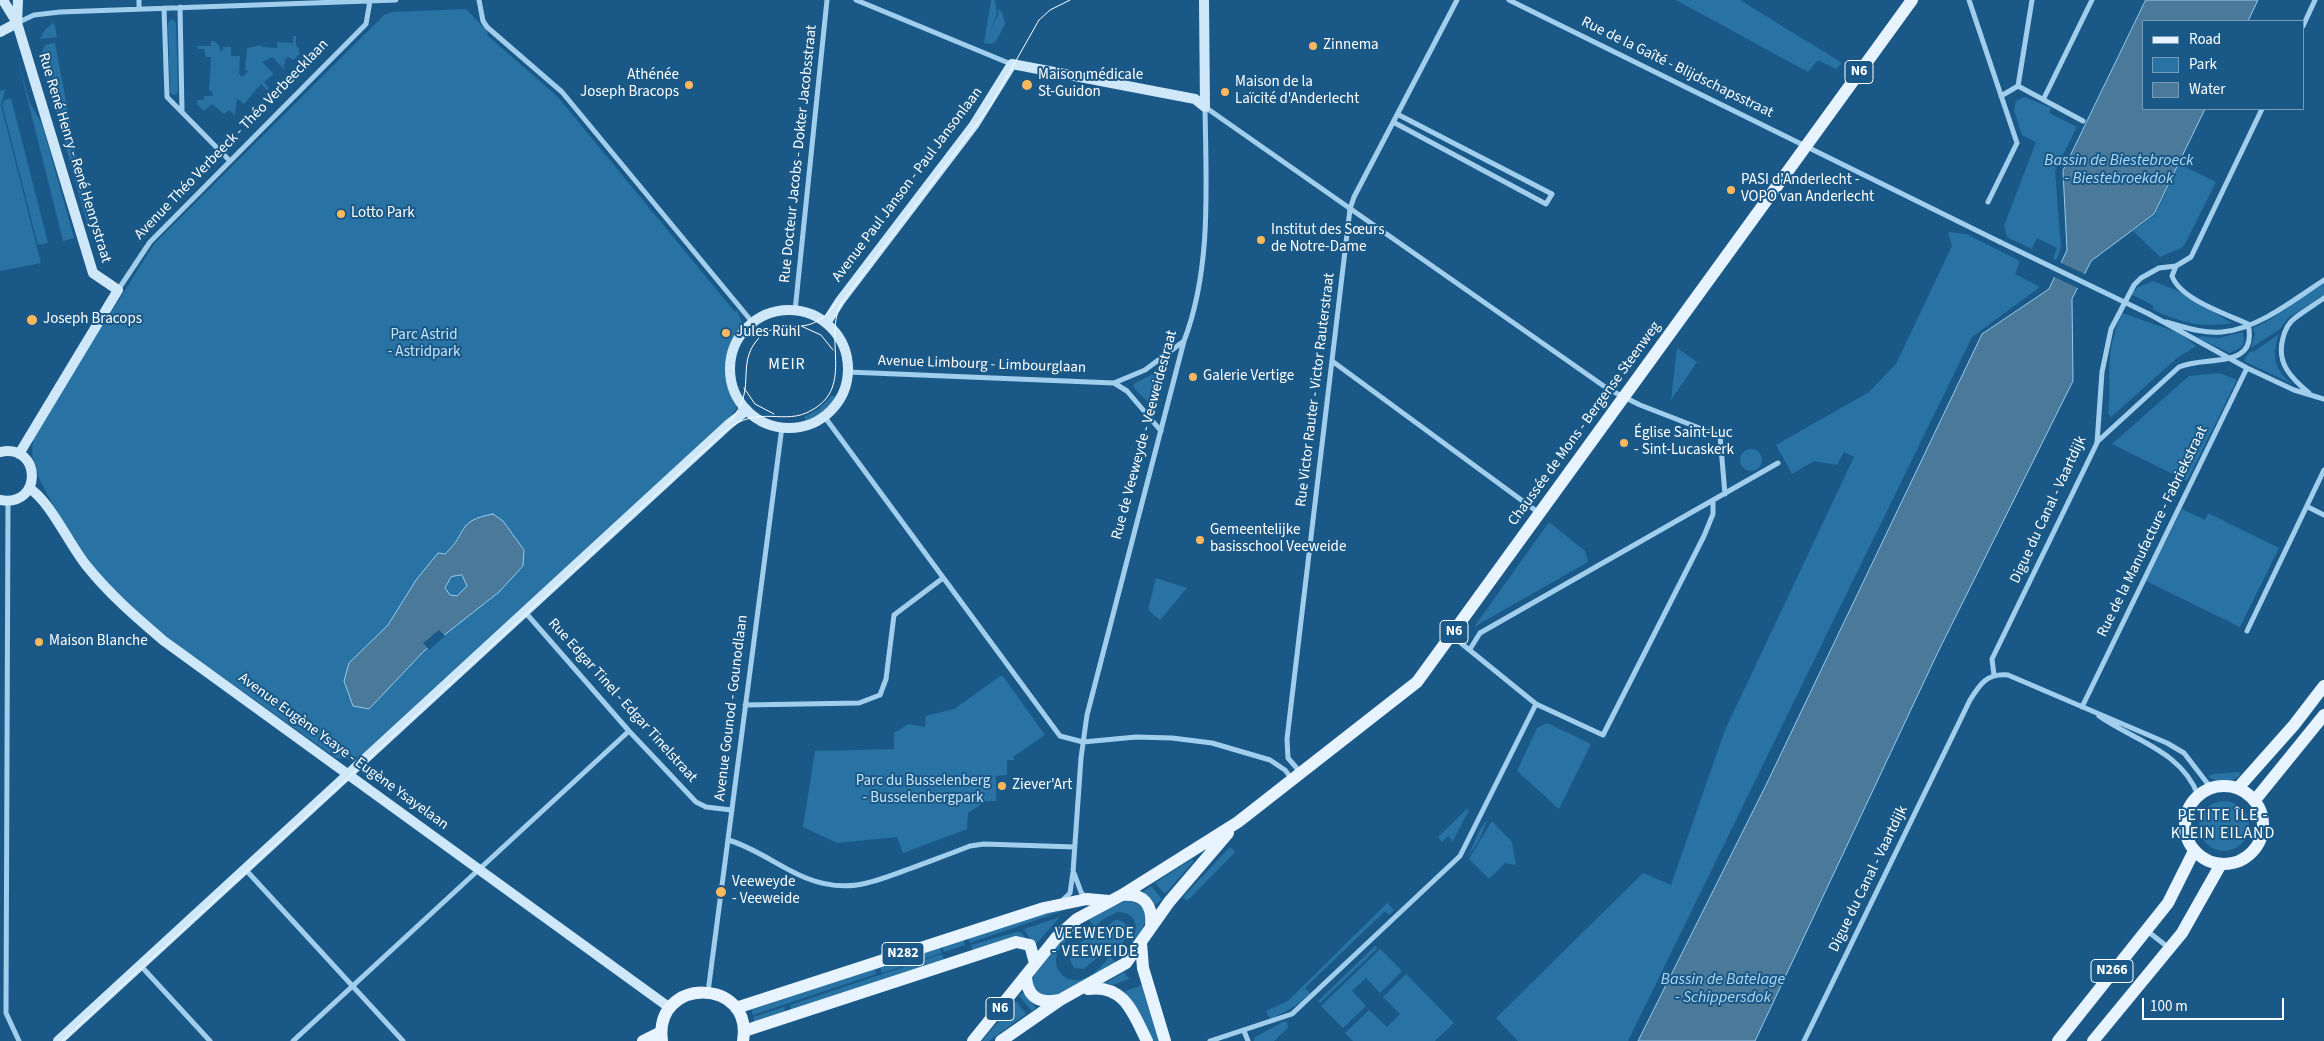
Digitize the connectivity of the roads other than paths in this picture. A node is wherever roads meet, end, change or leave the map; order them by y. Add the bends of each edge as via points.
1 (2, 0) edge
2 (18, 0) edge
3 (139, 0) edge
4 (396, 0) edge
5 (480, 0) edge
6 (827, 0) edge
7 (856, 0) edge
8 (1204, 0) edge
9 (1457, 0) edge
10 (1510, 0) edge
11 (1912, 0) edge
12 (1970, 0) edge
13 (2032, 0) edge
14 (2092, 0) edge
15 (2315, 0) edge
16 (370, 1) edge
17 (233, 3) edge
18 (164, 8) junction
19 (180, 8) junction
20 (139, 9) junction
21 (17, 23) junction
22 (2304, 24) edge
23 (0, 32) edge
24 (1012, 64) junction
25 (2018, 86) junction
26 (2001, 96) junction
27 (2044, 98) junction
28 (1205, 107) junction
29 (2262, 110) edge
30 (182, 111) junction
31 (1399, 115) junction
32 (2083, 121) dead end
33 (1395, 123) junction
34 (1807, 145) junction
35 (229, 160) junction
36 (1988, 202) dead end
37 (1350, 209) junction
38 (2176, 266) junction
39 (2324, 280) edge
40 (118, 290) junction
41 (2324, 298) edge
42 (795, 311) junction
43 (2158, 319) junction
44 (753, 323) junction
45 (826, 323) junction
46 (2248, 324) junction
47 (1184, 341) junction
48 (2231, 359) junction
49 (1332, 361) junction
50 (2247, 368) junction
51 (848, 372) junction
52 (1114, 383) junction
53 (2312, 395) junction
54 (1625, 397) junction
55 (2324, 399) edge
56 (747, 410) junction
57 (824, 416) junction
58 (782, 426) junction
59 (1161, 431) junction
60 (2097, 443) junction
61 (0, 452) edge
62 (19, 454) junction
63 (1778, 463) dead end
64 (2324, 470) edge
65 (29, 488) junction
66 (1725, 494) junction
67 (4, 500) edge
68 (1713, 501) junction
69 (2308, 507) junction
70 (1540, 513) junction
71 (2324, 515) edge
72 (943, 578) junction
73 (525, 612) junction
74 (2247, 631) dead end
75 (1451, 635) junction
76 (1470, 649) junction
77 (1994, 675) junction
78 (2324, 686) edge
79 (1536, 704) junction
80 (745, 705) junction
81 (2082, 706) junction
82 (2090, 711) junction
83 (2324, 715) edge
84 (629, 731) junction
85 (1082, 742) junction
86 (2176, 748) junction
87 (2159, 750) junction
88 (348, 774) junction
89 (1297, 776) junction
90 (2211, 788) junction
91 (2238, 788) junction
92 (2198, 795) junction
93 (2255, 800) junction
94 (732, 810) junction
95 (1238, 822) junction
96 (728, 840) junction
97 (1075, 847) junction
98 (2194, 851) junction
99 (2221, 864) junction
100 (479, 869) junction
101 (245, 870) junction
102 (1073, 872) junction
103 (1122, 895) junction
104 (1087, 899) junction
105 (1110, 901) junction
106 (1057, 904) junction
107 (1152, 926) junction
108 (2146, 930) junction
109 (1141, 943) junction
110 (2169, 948) junction
111 (1035, 963) junction
112 (140, 965) junction
113 (1026, 976) junction
114 (353, 987) junction
115 (1082, 990) junction
116 (708, 992) junction
117 (1060, 1000) junction
118 (670, 1008) junction
119 (736, 1008) junction
120 (1244, 1031) junction
121 (744, 1036) edge
122 (662, 1037) edge
123 (19, 1041) edge
124 (58, 1041) edge
125 (210, 1041) edge
126 (294, 1041) edge
127 (403, 1041) edge
128 (643, 1041) edge
129 (973, 1041) edge
130 (1001, 1041) edge
131 (1147, 1041) edge
132 (1165, 1041) edge
133 (1210, 1041) edge
134 (1248, 1041) edge
135 (1804, 1041) edge
136 (2058, 1041) edge
137 (2093, 1041) edge

1 - 21 street
2 - 21 street
3 - 20 street
4 - 16 street
5 - 44 street via 487,27 562,92
6 - 42 street, Rue Docteur Jacobs - Dokter Jacobsstraat
7 - 24 street
8 - 28 street, Rue de Veeweyde - Veeweidestraat
9 - 31 street, Rue Victor Rauter - Victor Rauterstraat
10 - 34 street, Rue de la Gaîté - Blijdschapsstraat
11 - 34 main road, Chaussée de Mons - Bergense Steenweg / N6
12 - 26 street
13 - 25 street
14 - 27 street
15 - 22 street
16 - 17 street
16 - 35 street, Avenue Théo Verbeeck - Théo Verbeecklaan via 366,24
17 - 19 street
18 - 19 street
18 - 20 street
18 - 30 street via 167,97
19 - 30 street
20 - 21 street via 60,12 34,15
21 - 23 street
21 - 40 street, Rue René Henry - René Henrystraat via 90,266 101,281
24 - 28 street via 1195,100
24 - 45 street, Avenue Paul Janson - Paul Jansonlaan via 974,125
25 - 26 street
25 - 27 street
26 - 36 street via 2017,143
27 - 32 street
28 - 37 street
28 - 47 street, Rue de Veeweyde - Veeweidestraat via 1206,214 1198,292
29 - 38 street via 2190,256
30 - 35 street
31 - 33 street, Rue Victor Rauter - Victor Rauterstraat
31 - 33 street via 1552,194 1546,204
33 - 37 street, Rue Victor Rauter - Victor Rauterstraat via 1389,129
34 - 43 street, Rue de la Gaîté - Blijdschapsstraat, bridge
34 - 54 main road, Chaussée de Mons - Bergense Steenweg / N6
35 - 40 street, Avenue Théo Verbeeck - Théo Verbeecklaan via 150,242
37 - 49 street, Rue Victor Rauter - Victor Rauterstraat
37 - 54 street via 1608,389
38 - 46 street via 2172,276 2175,286
38 - 60 street, Digue du Canal - Vaartdijk via 2150,271 2141,278 2111,329 2102,372
39 - 46 street via 2271,314
40 - 62 street, Avenue Théo Verbeeck - Théo Verbeecklaan
41 - 53 street via 2294,318 2286,328 2281,346 2286,370
42 - 44 street via 773,313
42 - 45 street
43 - 46 street via 2200,331 2221,332
43 - 48 street
44 - 56 street via 737,342 730,366 734,390
45 - 51 street via 843,346
46 - 48 street via 2248,342 2244,351
47 - 52 street, Avenue Limbourg - Limbourglaan via 1144,370
47 - 59 street, Rue de Veeweyde - Veeweidestraat
48 - 50 street
48 - 60 street via 2201,361 2179,367
49 - 70 street
49 - 89 street, Rue Victor Rauter - Victor Rauterstraat via 1286,749
50 - 53 street
50 - 81 street, Rue de la Manufacture - Fabriekstraat
51 - 52 street, Avenue Limbourg - Limbourglaan
51 - 57 street via 843,393
52 - 59 street via 1139,404
53 - 55 street
54 - 66 street via 1720,436
54 - 70 main road, Chaussée de Mons - Bergense Steenweg / N6
56 - 58 street via 762,421
56 - 73 street
57 - 58 street via 806,424
57 - 72 street
58 - 80 street, Avenue Gounod - Gounodlaan
59 - 85 street, Rue de Veeweyde - Veeweidestraat
60 - 77 street, Digue du Canal - Vaartdijk via 1992,659
61 - 62 street
62 - 65 street via 30,465 32,481
63 - 66 street
64 - 69 street
65 - 67 street via 16,499
65 - 88 street, Avenue Eugène Ysaye - Eugène Ysayelaan via 40,495 86,565 130,612 164,641
66 - 68 street
67 - 123 street via 6,1013
68 - 76 street via 1480,633
68 - 79 street via 1713,514 1704,536 1603,735
69 - 71 street
69 - 74 street
70 - 75 main road, Chaussée de Mons - Bergense Steenweg / N6
72 - 80 street via 894,615 886,679 880,695 859,703
72 - 85 street via 1060,736
73 - 84 street, Rue Edgar Tinel - Edgar Tinelstraat
73 - 88 street
75 - 76 street
75 - 89 main road, Chaussée de Mons - Bergense Steenweg / N6 via 1417,682
76 - 79 street
77 - 81 street via 2008,674
77 - 135 street, Digue du Canal - Vaartdijk via 1979,685 1970,700
78 - 91 main road
79 - 120 street via 1460,856 1305,1004 1292,1014
80 - 94 street, Avenue Gounod - Gounodlaan
81 - 82 street
82 - 86 street
82 - 87 street
83 - 93 main road
84 - 94 street, Rue Edgar Tinel - Edgar Tinelstraat via 696,802 706,807
84 - 100 street
85 - 89 street via 1163,738 1212,743 1270,760
85 - 97 street, Rue de Veeweyde - Veeweidestraat
86 - 87 street
86 - 90 street via 2193,763
87 - 92 street via 2188,774
88 - 100 street, Avenue Eugène Ysaye - Eugène Ysayelaan
88 - 101 street
89 - 95 main road, Chaussée de Mons - Bergense Steenweg / N6
90 - 91 main road
90 - 92 main road
91 - 93 main road
92 - 98 main road via 2189,807 2185,822 2187,837
93 - 99 main road via 2264,824 2258,846 2242,860
94 - 96 street, Avenue Gounod - Gounodlaan
95 - 103 main road, Chaussée de Mons - Bergense Steenweg / N6
95 - 107 main road, Chaussée de Mons - Bergense Steenweg / N6
96 - 97 street via 744,844 806,878 826,885 846,886 880,880 970,846
96 - 116 street, Avenue Gounod - Gounodlaan
97 - 102 street, Rue de Veeweyde - Veeweidestraat
98 - 99 main road via 2206,860
98 - 108 main road, N266 via 2168,903
99 - 110 main road, N266 via 2182,933
100 - 114 street
100 - 118 street, Avenue Eugène Ysaye - Eugène Ysayelaan
101 - 112 street
101 - 114 street
102 - 104 street, Rue de Veeweyde - Veeweidestraat
102 - 106 street, Rue de Veeweyde - Veeweidestraat via 1070,893
103 - 105 main road, Chaussée de Mons - Bergense Steenweg / N6
103 - 107 main road via 1138,895 1146,901 1152,911
104 - 105 main road, N282
104 - 106 main road, N282
105 - 111 main road, Chaussée de Mons - Bergense Steenweg / N6 via 1077,919
106 - 119 main road, N282
107 - 109 main road, Chaussée de Mons - Bergense Steenweg / N6
108 - 110 street
108 - 136 main road, N266
109 - 115 main road, Chaussée de Mons - Bergense Steenweg / N6 via 1119,969
109 - 132 main road via 1143,968
110 - 137 main road, N266
111 - 113 main road, Chaussée de Mons - Bergense Steenweg / N6
111 - 121 main road, N282 via 1030,945 1016,942
112 - 124 street
112 - 125 street
113 - 117 main road, Chaussée de Mons - Bergense Steenweg / N6 via 1026,984 1033,997 1046,1003
113 - 129 main road, Chaussée de Mons - Bergense Steenweg / N6
114 - 126 street
114 - 127 street
115 - 117 main road, Chaussée de Mons - Bergense Steenweg / N6
115 - 131 main road via 1098,988 1116,992 1130,1009
116 - 118 main road via 691,994
116 - 119 main road
117 - 130 main road, Chaussée de Mons - Bergense Steenweg / N6
118 - 122 main road
119 - 121 main road, N282 via 742,1019
120 - 133 street
120 - 134 street
122 - 128 main road

